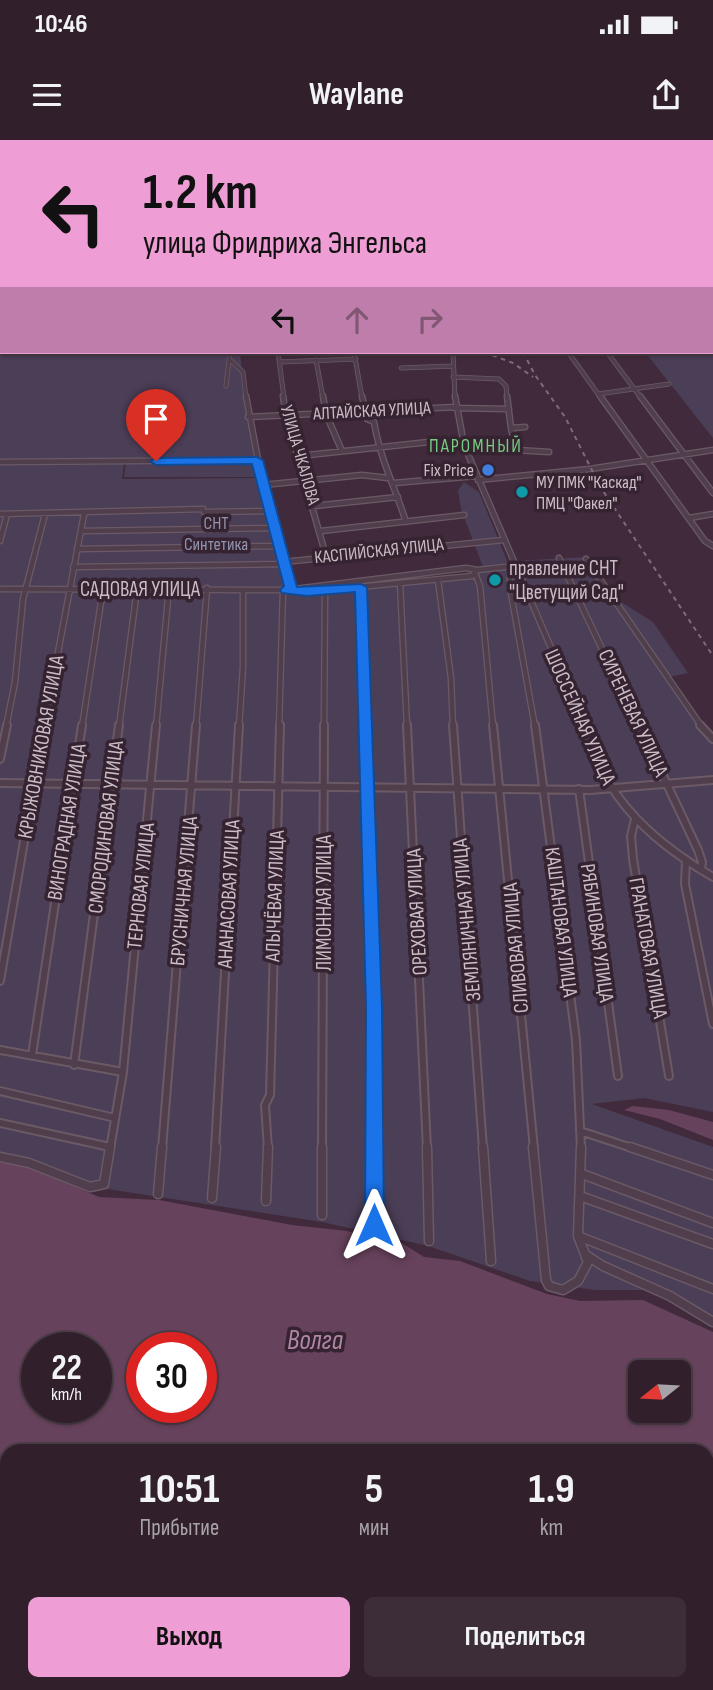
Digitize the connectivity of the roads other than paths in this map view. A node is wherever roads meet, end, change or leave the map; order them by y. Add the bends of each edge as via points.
1 (230, 354) edge
2 (278, 354) edge
3 (355, 354) edge
4 (453, 354) edge
5 (569, 354) edge
6 (608, 354) edge
7 (356, 359) junction
8 (230, 360) junction
9 (316, 360) junction
10 (279, 362) junction
11 (453, 366) junction
12 (401, 368) dead end
13 (453, 377) junction
14 (669, 384) dead end
15 (226, 386) dead end
16 (634, 389) junction
17 (598, 394) junction
18 (455, 408) junction
19 (509, 410) junction
20 (365, 412) junction
21 (326, 414) junction
22 (286, 416) junction
23 (248, 417) junction
24 (525, 427) dead end
25 (512, 428) junction
26 (463, 441) junction
27 (378, 448) junction
28 (713, 450) edge
29 (342, 451) junction
30 (549, 452) dead end
31 (684, 455) junction
32 (299, 456) junction
33 (257, 460) junction
34 (646, 461) junction
35 (0, 462) edge
36 (388, 478) junction
37 (477, 478) junction
38 (306, 480) junction
39 (394, 483) junction
40 (263, 485) junction
41 (713, 493) edge
42 (398, 497) junction
43 (314, 506) junction
44 (269, 511) junction
45 (0, 514) edge
46 (7, 514) junction
47 (45, 514) junction
48 (85, 514) junction
49 (713, 514) edge
50 (464, 515) dead end
51 (689, 518) junction
52 (406, 522) junction
53 (274, 528) junction
54 (82, 531) junction
55 (321, 531) junction
56 (503, 540) junction
57 (0, 541) edge
58 (711, 545) edge
59 (279, 546) junction
60 (77, 549) junction
61 (326, 556) junction
62 (559, 558) dead end
63 (586, 559) dead end
64 (283, 563) junction
65 (514, 566) junction
66 (73, 567) junction
67 (476, 572) junction
68 (439, 580) junction
69 (400, 583) junction
70 (361, 587) junction
71 (169, 588) junction
72 (207, 588) junction
73 (0, 589) edge
74 (27, 589) junction
75 (68, 589) junction
76 (103, 589) junction
77 (136, 589) junction
78 (285, 589) junction
79 (243, 591) junction
80 (325, 591) junction
81 (713, 739) edge
82 (0, 759) edge
83 (713, 779) edge
84 (0, 783) edge
85 (36, 783) junction
86 (73, 783) junction
87 (666, 783) junction
88 (111, 784) junction
89 (151, 785) junction
90 (192, 785) junction
91 (279, 785) junction
92 (236, 786) junction
93 (325, 786) junction
94 (411, 786) junction
95 (456, 787) junction
96 (500, 787) junction
97 (544, 787) junction
98 (366, 788) junction
99 (612, 788) junction
100 (579, 789) junction
101 (635, 819) junction
102 (686, 860) junction
103 (701, 870) junction
104 (713, 877) edge
105 (0, 981) edge
106 (713, 1024) edge
107 (0, 1050) edge
108 (32, 1055) junction
109 (74, 1066) junction
110 (123, 1072) junction
111 (618, 1076) dead end
112 (669, 1076) dead end
113 (0, 1091) edge
114 (115, 1118) junction
115 (0, 1123) edge
116 (580, 1131) junction
117 (110, 1147) junction
118 (0, 1157) edge
119 (582, 1174) junction
120 (713, 1175) edge
121 (158, 1194) dead end
122 (580, 1196) junction
123 (212, 1198) dead end
124 (266, 1201) dead end
125 (322, 1214) dead end
126 (713, 1223) edge
127 (374, 1225) dead end
128 (578, 1236) junction
129 (429, 1241) dead end
130 (713, 1244) edge
131 (586, 1255) junction
132 (491, 1261) dead end
133 (713, 1289) edge
134 (713, 1322) edge

1 - 8 street
2 - 10 street, УЛИЦА ЧКАЛОВА
3 - 7 street
4 - 11 street, ШОССЕЙНАЯ УЛИЦА
5 - 17 street
6 - 16 street
7 - 9 street
7 - 20 street
8 - 15 street
8 - 23 street, АЛЫЧЁВАЯ УЛИЦА via 243,372
9 - 10 street
9 - 21 street
10 - 22 street, УЛИЦА ЧКАЛОВА
11 - 12 street
11 - 13 street, ШОССЕЙНАЯ УЛИЦА
13 - 18 street, ШОССЕЙНАЯ УЛИЦА
13 - 19 street via 499,379 506,386
14 - 16 street
16 - 17 street
16 - 31 street
17 - 34 street
18 - 19 street, АЛТАЙСКАЯ УЛИЦА
18 - 20 street, АЛТАЙСКАЯ УЛИЦА
18 - 26 street, ШОССЕЙНАЯ УЛИЦА
19 - 25 street
20 - 21 street, АЛТАЙСКАЯ УЛИЦА
20 - 27 street via 374,422
21 - 22 street, АЛТАЙСКАЯ УЛИЦА
21 - 29 street
22 - 23 street, АЛТАЙСКАЯ УЛИЦА
22 - 32 street, УЛИЦА ЧКАЛОВА
23 - 33 street, АЛЫЧЁВАЯ УЛИЦА
24 - 25 street
25 - 30 street via 516,450
26 - 27 street
26 - 37 street, ШОССЕЙНАЯ УЛИЦА
27 - 29 street
27 - 36 street
28 - 31 street
29 - 32 street
31 - 34 street
31 - 41 street
32 - 38 street, УЛИЦА ЧКАЛОВА
33 - 35 street
33 - 40 street, АЛЫЧЁВАЯ УЛИЦА
34 - 37 street
34 - 51 street
36 - 38 street via 362,475
36 - 39 street
37 - 39 street
37 - 56 street, ШОССЕЙНАЯ УЛИЦА
38 - 40 street
38 - 43 street, УЛИЦА ЧКАЛОВА
39 - 42 street
40 - 44 street, АЛЫЧЁВАЯ УЛИЦА
42 - 43 street
42 - 52 street
43 - 55 street, УЛИЦА ЧКАЛОВА
44 - 48 street
44 - 53 street, АЛЫЧЁВАЯ УЛИЦА
45 - 46 street
46 - 47 street
46 - 57 street
47 - 48 street
47 - 74 street
48 - 54 street, КРЫЖОВНИКОВАЯ УЛИЦА
49 - 51 street
50 - 52 street
51 - 58 street
52 - 55 street
53 - 54 street
53 - 59 street, АЛЫЧЁВАЯ УЛИЦА
54 - 60 street, КРЫЖОВНИКОВАЯ УЛИЦА
55 - 61 street, УЛИЦА ЧКАЛОВА
56 - 61 street, КАСПИЙСКАЯ УЛИЦА
56 - 65 street, ШОССЕЙНАЯ УЛИЦА
59 - 60 street
59 - 64 street, АЛЫЧЁВАЯ УЛИЦА
60 - 66 street, КРЫЖОВНИКОВАЯ УЛИЦА
61 - 64 street, КАСПИЙСКАЯ УЛИЦА
62 - 87 street, СИРЕНЕВАЯ УЛИЦА
63 - 81 street
64 - 66 street, КАСПИЙСКАЯ УЛИЦА
64 - 78 street, АЛЫЧЁВАЯ УЛИЦА
65 - 67 street
65 - 97 street, КАШТАНОВАЯ УЛИЦА via 510,588
65 - 99 street, ШОССЕЙНАЯ УЛИЦА
66 - 75 street, КРЫЖОВНИКОВАЯ УЛИЦА
67 - 68 street
67 - 78 street via 466,568
67 - 96 street, СЛИВОВАЯ УЛИЦА
68 - 69 street
68 - 95 street, ЗЕМЛЯНИЧНАЯ УЛИЦА via 449,656
69 - 70 street
69 - 94 street, ОРЕХОВАЯ УЛИЦА
70 - 80 street
70 - 98 street
71 - 72 street, САДОВАЯ УЛИЦА
71 - 77 street, САДОВАЯ УЛИЦА
71 - 89 street, ТЕРНОВАЯ УЛИЦА
72 - 79 street, САДОВАЯ УЛИЦА
72 - 90 street, БРУСНИЧНАЯ УЛИЦА
73 - 74 street, САДОВАЯ УЛИЦА
74 - 75 street, САДОВАЯ УЛИЦА
74 - 82 street
75 - 76 street, САДОВАЯ УЛИЦА
75 - 85 street, КРЫЖОВНИКОВАЯ УЛИЦА
76 - 77 street, САДОВАЯ УЛИЦА
76 - 86 street, ВИНОГРАДНАЯ УЛИЦА
77 - 88 street, СМОРОДИНОВАЯ УЛИЦА
78 - 79 street, САДОВАЯ УЛИЦА
78 - 80 street
78 - 91 street, АЛЫЧЁВАЯ УЛИЦА
79 - 92 street, АНАНАСОВАЯ УЛИЦА
80 - 93 street, ЛИМОННАЯ УЛИЦА
83 - 87 street
84 - 85 street
85 - 86 street
85 - 105 street, КРЫЖОВНИКОВАЯ УЛИЦА
86 - 88 street
86 - 108 street, ВИНОГРАДНАЯ УЛИЦА
87 - 99 street
87 - 103 street, СИРЕНЕВАЯ УЛИЦА via 698,850
88 - 89 street
88 - 109 street, СМОРОДИНОВАЯ УЛИЦА
89 - 90 street
89 - 110 street, ТЕРНОВАЯ УЛИЦА
90 - 92 street
90 - 121 street, БРУСНИЧНАЯ УЛИЦА
91 - 92 street
91 - 93 street
91 - 124 street, АЛЫЧЁВАЯ УЛИЦА via 270,1095 265,1105
92 - 123 street, АНАНАСОВАЯ УЛИЦА
93 - 98 street
93 - 125 street, ЛИМОННАЯ УЛИЦА
94 - 95 street
94 - 98 street
94 - 129 street, ОРЕХОВАЯ УЛИЦА
95 - 96 street
95 - 132 street, ЗЕМЛЯНИЧНАЯ УЛИЦА
96 - 97 street
96 - 131 street, СЛИВОВАЯ УЛИЦА via 549,1286 568,1289 583,1278
97 - 100 street
97 - 116 street, КАШТАНОВАЯ УЛИЦА via 576,1040
98 - 127 street via 374,1007
99 - 100 street
99 - 101 street, ШОССЕЙНАЯ УЛИЦА
100 - 111 street, РЯБИНОВАЯ УЛИЦА
101 - 102 street, ШОССЕЙНАЯ УЛИЦА
101 - 112 street, ГРАНАТОВАЯ УЛИЦА via 631,848
102 - 103 street, ШОССЕЙНАЯ УЛИЦА
102 - 106 street via 685,884
103 - 104 street, ШОССЕЙНАЯ УЛИЦА
107 - 108 street
108 - 109 street
109 - 110 street
110 - 114 street, ТЕРНОВАЯ УЛИЦА
113 - 114 street
114 - 117 street, ТЕРНОВАЯ УЛИЦА
115 - 117 street
116 - 119 street, КАШТАНОВАЯ УЛИЦА
116 - 120 street
117 - 118 street, ТЕРНОВАЯ УЛИЦА via 104,1184 90,1187
119 - 122 street, КАШТАНОВАЯ УЛИЦА
119 - 126 street
122 - 128 street, КАШТАНОВАЯ УЛИЦА
122 - 130 street
128 - 131 street, КАШТАНОВАЯ УЛИЦА
128 - 133 street
131 - 134 street

